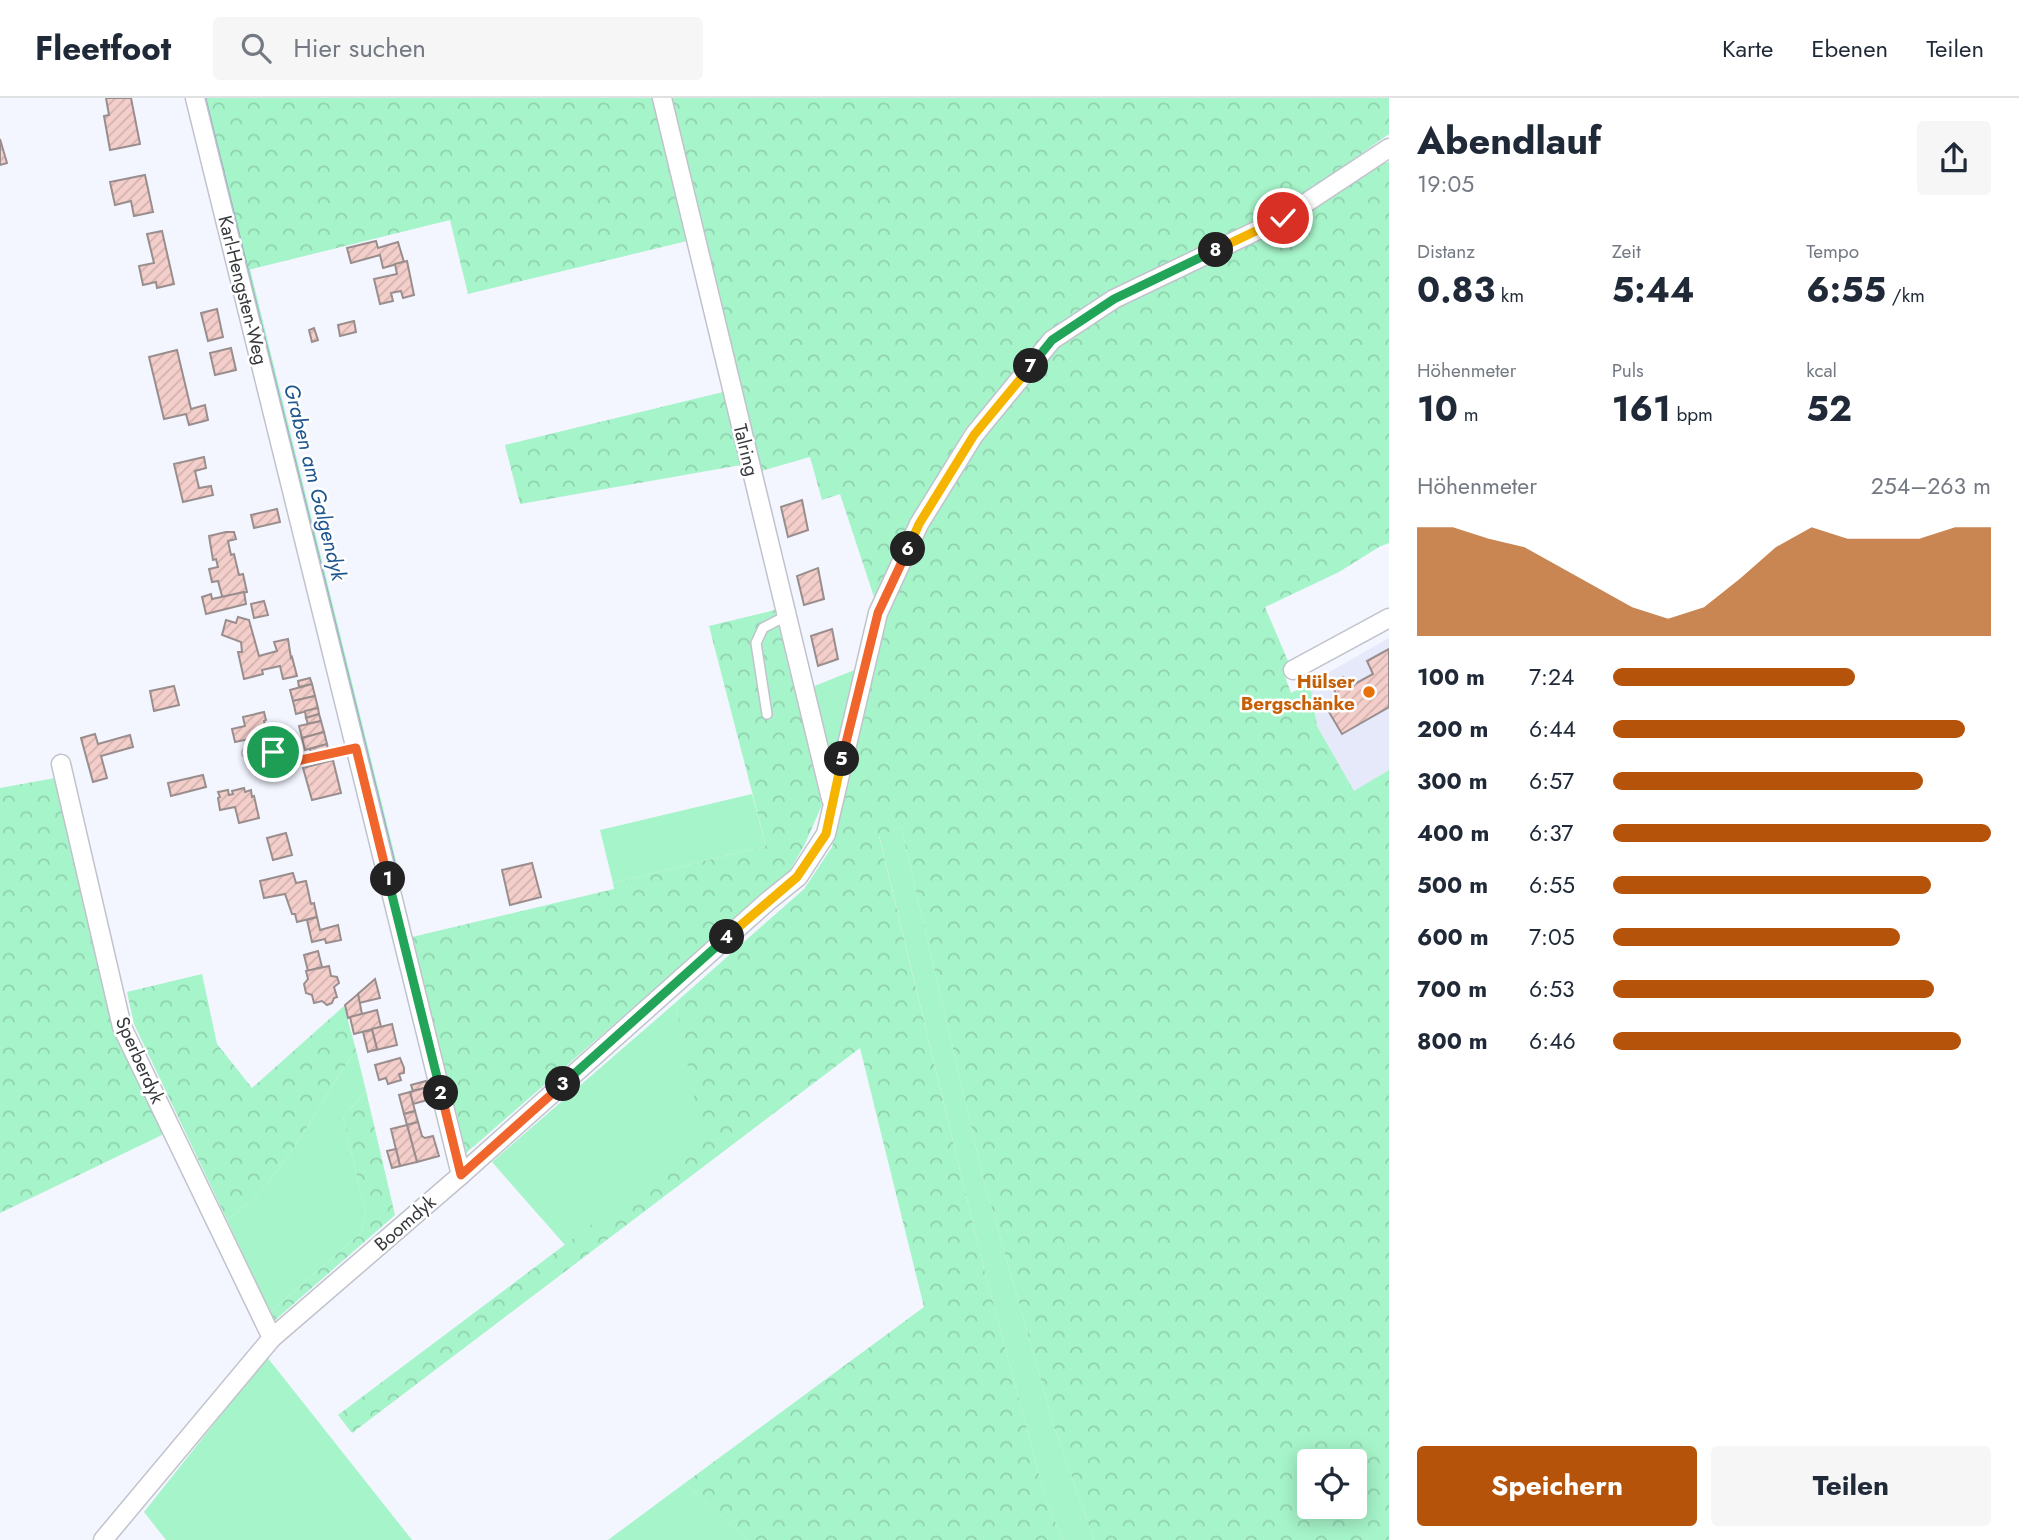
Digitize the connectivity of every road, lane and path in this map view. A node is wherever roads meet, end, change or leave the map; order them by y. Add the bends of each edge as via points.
1 (195, 98) edge
2 (662, 98) edge
3 (1388, 148) edge
4 (786, 616) junction
5 (1389, 618) edge
6 (1293, 670) dead end
7 (767, 713) dead end
8 (356, 748) junction
9 (247, 753) dead end
10 (61, 764) dead end
11 (832, 802) junction
12 (461, 1175) junction
13 (272, 1338) junction
14 (103, 1540) edge

1 - 8 street, Karl-Hengsten-Weg
2 - 4 street, Talring
3 - 11 street, Boomdyk via 1283,218 1114,299 1052,340 974,435 919,524 878,613
4 - 7 lane via 763,628 755,643
4 - 11 street, Talring
5 - 6 street
8 - 9 lane via 292,762 269,751
8 - 12 street, Karl-Hengsten-Weg
10 - 13 street, Sperberdyk via 122,1027
11 - 12 street, Boomdyk via 826,834 797,877
12 - 13 street, Boomdyk
13 - 14 street, Boomdyk

